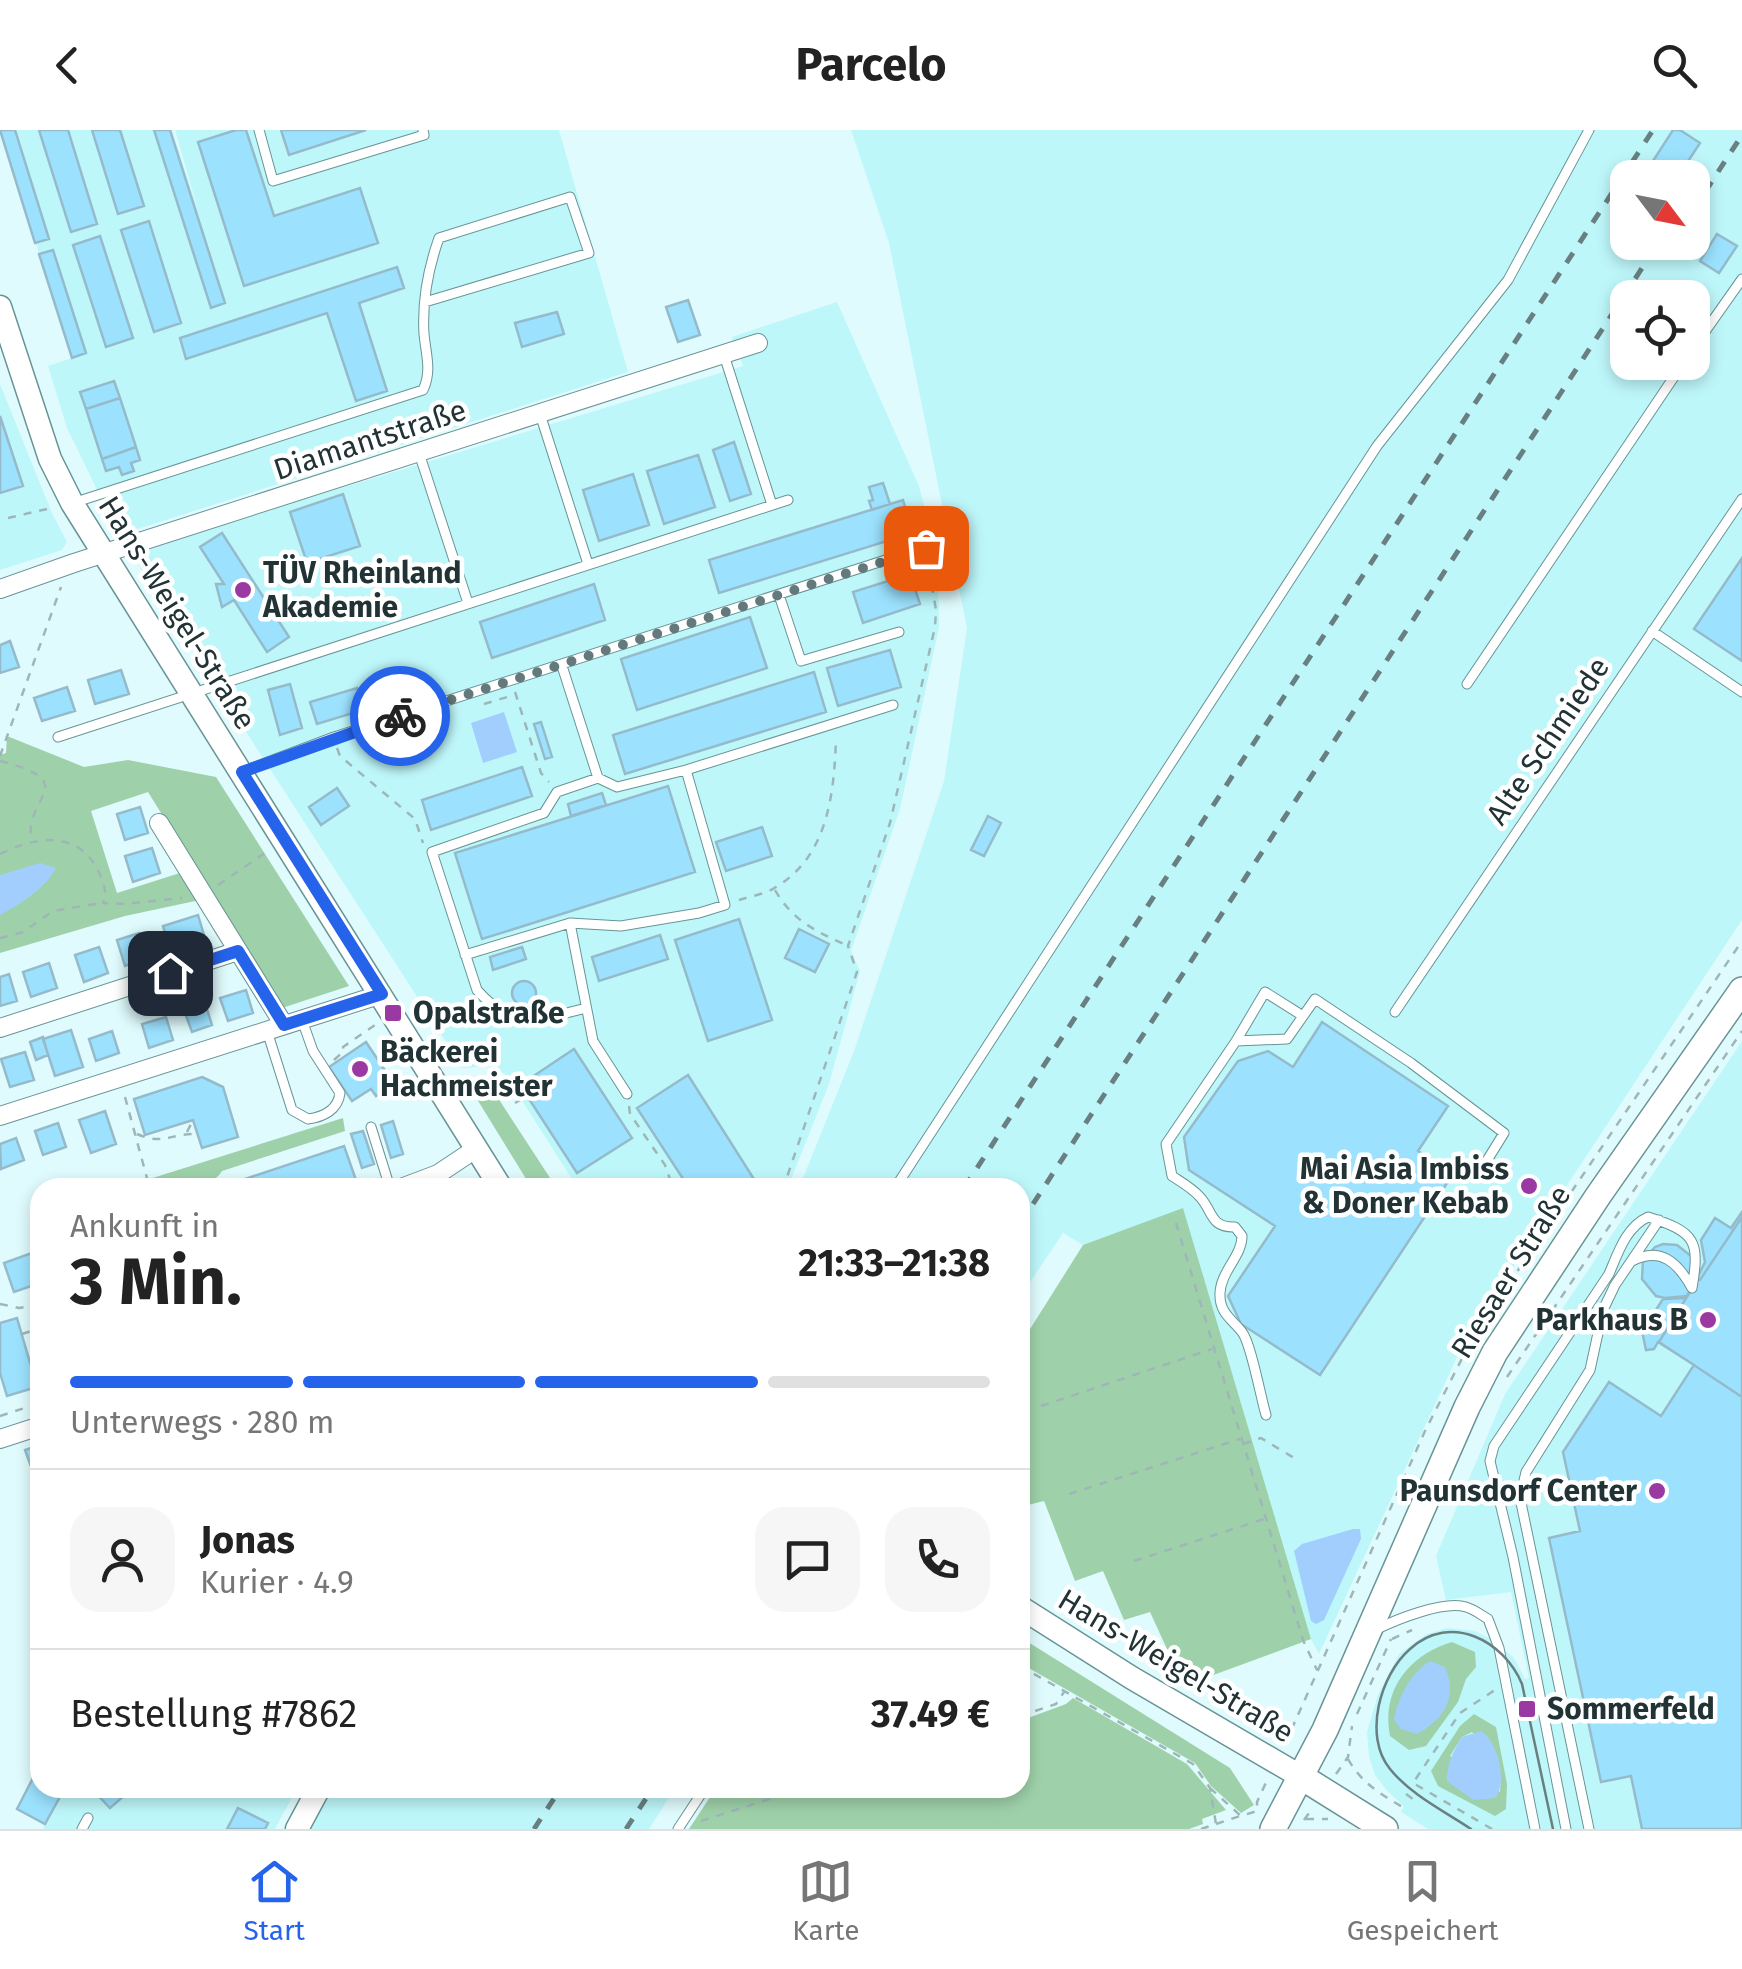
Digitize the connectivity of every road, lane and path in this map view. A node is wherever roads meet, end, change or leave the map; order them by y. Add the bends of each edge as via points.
1 (260, 130) edge
2 (423, 130) edge
3 (1589, 130) edge
4 (1742, 279) edge
5 (426, 302) junction
6 (0, 308) edge
7 (1710, 324) edge
8 (758, 343) dead end
9 (724, 354) junction
10 (1672, 380) edge
11 (540, 414) junction
12 (419, 453) junction
13 (1742, 499) edge
14 (788, 500) dead end
15 (72, 503) junction
16 (772, 505) junction
17 (8, 518) dead end
18 (926, 548) joint
19 (104, 555) junction
20 (588, 564) junction
21 (56, 571) junction
22 (0, 589) edge
23 (779, 596) junction
24 (468, 602) junction
25 (1652, 631) junction
26 (899, 632) dead end
27 (562, 666) junction
28 (512, 682) junction
29 (1467, 684) dead end
30 (1742, 692) edge
31 (192, 693) junction
32 (893, 705) dead end
33 (836, 723) junction
34 (58, 737) dead end
35 (334, 737) junction
36 (1, 748) edge
37 (0, 758) edge
38 (686, 770) junction
39 (242, 772) junction
40 (598, 778) junction
41 (557, 792) junction
42 (159, 824) dead end
43 (31, 840) junction
44 (285, 840) junction
45 (432, 852) junction
46 (0, 854) edge
47 (775, 888) junction
48 (204, 892) junction
49 (103, 903) junction
50 (726, 905) junction
51 (570, 924) junction
52 (0, 938) edge
53 (848, 946) junction
54 (238, 951) junction
55 (465, 955) junction
56 (1742, 990) edge
57 (387, 1003) junction
58 (586, 1008) junction
59 (1396, 1012) dead end
60 (1304, 1016) junction
61 (284, 1025) junction
62 (0, 1028) edge
63 (1742, 1030) edge
64 (1236, 1041) junction
65 (325, 1068) junction
66 (119, 1077) junction
67 (627, 1094) joint
68 (522, 1099) dead end
69 (516, 1103) dead end
70 (0, 1116) edge
71 (194, 1120) dead end
72 (371, 1127) dead end
73 (164, 1129) dead end
74 (136, 1134) junction
75 (186, 1134) junction
76 (198, 1134) dead end
77 (167, 1138) junction
78 (477, 1148) junction
79 (1478, 1174) dead end
80 (147, 1178) edge
81 (387, 1178) edge
82 (434, 1178) edge
83 (495, 1178) edge
84 (669, 1178) edge
85 (786, 1178) edge
86 (902, 1178) edge
87 (1659, 1220) junction
88 (1176, 1223) dead end
89 (1630, 1262) junction
90 (1609, 1274) junction
91 (0, 1304) edge
92 (30, 1306) edge
93 (30, 1331) edge
94 (22, 1334) dead end
95 (1214, 1348) junction
96 (1499, 1389) dead end
97 (30, 1406) edge
98 (1041, 1406) dead end
99 (1266, 1415) dead end
100 (0, 1416) edge
101 (30, 1429) edge
102 (1241, 1438) junction
103 (0, 1439) edge
104 (1243, 1444) junction
105 (1294, 1458) dead end
106 (1069, 1494) dead end
107 (1266, 1519) junction
108 (1134, 1561) dead end
109 (1030, 1612) edge
110 (1396, 1619) junction
111 (1420, 1626) dead end
112 (1379, 1637) junction
113 (1321, 1667) dead end
114 (1030, 1671) edge
115 (1491, 1677) dead end
116 (1506, 1686) junction
117 (1065, 1690) junction
118 (1494, 1691) junction
119 (1030, 1713) edge
120 (1276, 1760) junction
121 (1300, 1776) junction
122 (1210, 1788) junction
123 (1406, 1794) dead end
124 (313, 1798) edge
125 (698, 1798) edge
126 (773, 1798) edge
127 (1413, 1799) dead end
128 (1406, 1809) dead end
129 (1242, 1816) junction
130 (686, 1817) junction
131 (88, 1818) dead end
132 (1330, 1819) dead end
133 (1216, 1824) junction
134 (1299, 1824) dead end
135 (82, 1829) edge
136 (297, 1829) edge
137 (678, 1829) edge
138 (1202, 1829) edge
139 (1273, 1829) edge
140 (1385, 1829) edge
141 (1492, 1829) edge
142 (1535, 1829) edge
143 (1566, 1829) edge
144 (1589, 1829) edge

1 - 2 lane via 273,181 424,135
3 - 86 lane via 1508,280 1367,462
4 - 7 lane
5 - 5 lane via 589,252 570,197 439,238
5 - 15 lane via 429,377 423,390
6 - 15 street, Hans-Weigel-Straße via 50,459
8 - 9 street, Diamantstraße
9 - 11 street, Diamantstraße
9 - 16 lane
10 - 29 lane
11 - 12 street, Diamantstraße
11 - 20 lane
12 - 19 street, Diamantstraße
12 - 24 lane
13 - 25 lane, Alte Schmiede
14 - 16 lane
15 - 17 path
15 - 19 street, Hans-Weigel-Straße
16 - 20 lane
18 - 23 lane
18 - 53 path via 935,626 890,823
19 - 21 street, Diamantstraße
19 - 31 street, Hans-Weigel-Straße
20 - 24 lane
21 - 22 street, Diamantstraße
21 - 36 path via 62,588
23 - 26 lane via 802,661
23 - 27 lane
24 - 31 lane
25 - 30 lane
25 - 59 lane, Alte Schmiede
27 - 28 lane
27 - 40 lane
28 - 35 lane
28 - 41 path via 541,773
31 - 34 lane
31 - 39 street, Hans-Weigel-Straße
32 - 33 lane
33 - 38 lane
33 - 47 path via 834,776 818,841 803,866
35 - 39 lane
35 - 45 path via 340,756 415,819
36 - 37 path
37 - 43 path via 30,770 46,786
38 - 40 lane via 617,788
38 - 50 lane
39 - 44 street, Hans-Weigel-Straße
40 - 41 lane
41 - 45 lane via 544,813
42 - 48 street
43 - 46 path
43 - 49 path via 74,845 95,859
44 - 48 path
44 - 57 street, Hans-Weigel-Straße
45 - 55 lane
47 - 50 path
47 - 53 path via 799,921
48 - 49 path
48 - 54 street
49 - 52 path via 52,911 23,932
50 - 51 lane via 621,926
51 - 55 lane
51 - 58 lane
53 - 85 path via 856,972
54 - 61 street
54 - 62 street
55 - 58 lane via 477,990 509,1016 531,1022
56 - 112 main road, Riesaer Straße via 1495,1352 1467,1407
57 - 61 street
57 - 65 path
57 - 78 street, Hans-Weigel-Straße
58 - 67 lane via 593,1041
60 - 64 lane via 1287,1039
60 - 64 lane via 1266,992
60 - 79 lane via 1315,999 1504,1134
61 - 65 lane
61 - 65 lane via 292,1110 300,1117 321,1117 339,1099
61 - 66 street
63 - 96 path
64 - 99 lane via 1166,1144 1172,1176 1202,1199 1217,1224 1235,1226 1242,1236 1220,1295 1224,1312 1243,1333
66 - 70 street
66 - 74 path
67 - 84 path via 630,1114
68 - 69 path
71 - 75 path
72 - 81 lane
73 - 77 path
74 - 77 path via 154,1142
74 - 80 path
75 - 76 path
75 - 77 path
78 - 82 street
78 - 83 street, Hans-Weigel-Straße
87 - 89 lane
87 - 89 lane via 1692,1240 1698,1253 1692,1288 1666,1257
87 - 90 lane via 1640,1220
88 - 95 path
89 - 90 lane
89 - 144 lane via 1604,1310 1590,1370 1526,1472 1520,1498
90 - 143 lane via 1490,1461
91 - 92 path
93 - 94 path
95 - 98 path
95 - 102 path
97 - 100 path
101 - 103 street
102 - 104 path
102 - 106 path
104 - 105 path via 1260,1438
104 - 107 path
107 - 108 path
107 - 113 path via 1303,1640
109 - 120 street, Hans-Weigel-Straße
110 - 112 lane
110 - 112 path
110 - 116 lane via 1454,1606 1488,1618
111 - 112 path
112 - 121 main road, Riesaer Straße
112 - 128 path via 1348,1758 1372,1789
114 - 117 path
115 - 118 path
116 - 118 path
116 - 142 lane
117 - 119 path via 1056,1704
117 - 122 path via 1193,1764
118 - 141 path via 1460,1713 1413,1783
120 - 121 street, Hans-Weigel-Straße
120 - 129 path via 1257,1811
121 - 139 main road, Riesaer Straße
121 - 140 main road
122 - 129 path
122 - 133 path
123 - 127 path
124 - 136 street
125 - 130 lane
126 - 130 path via 701,1821
129 - 133 path
130 - 137 lane
131 - 135 lane
132 - 134 path
133 - 138 path

